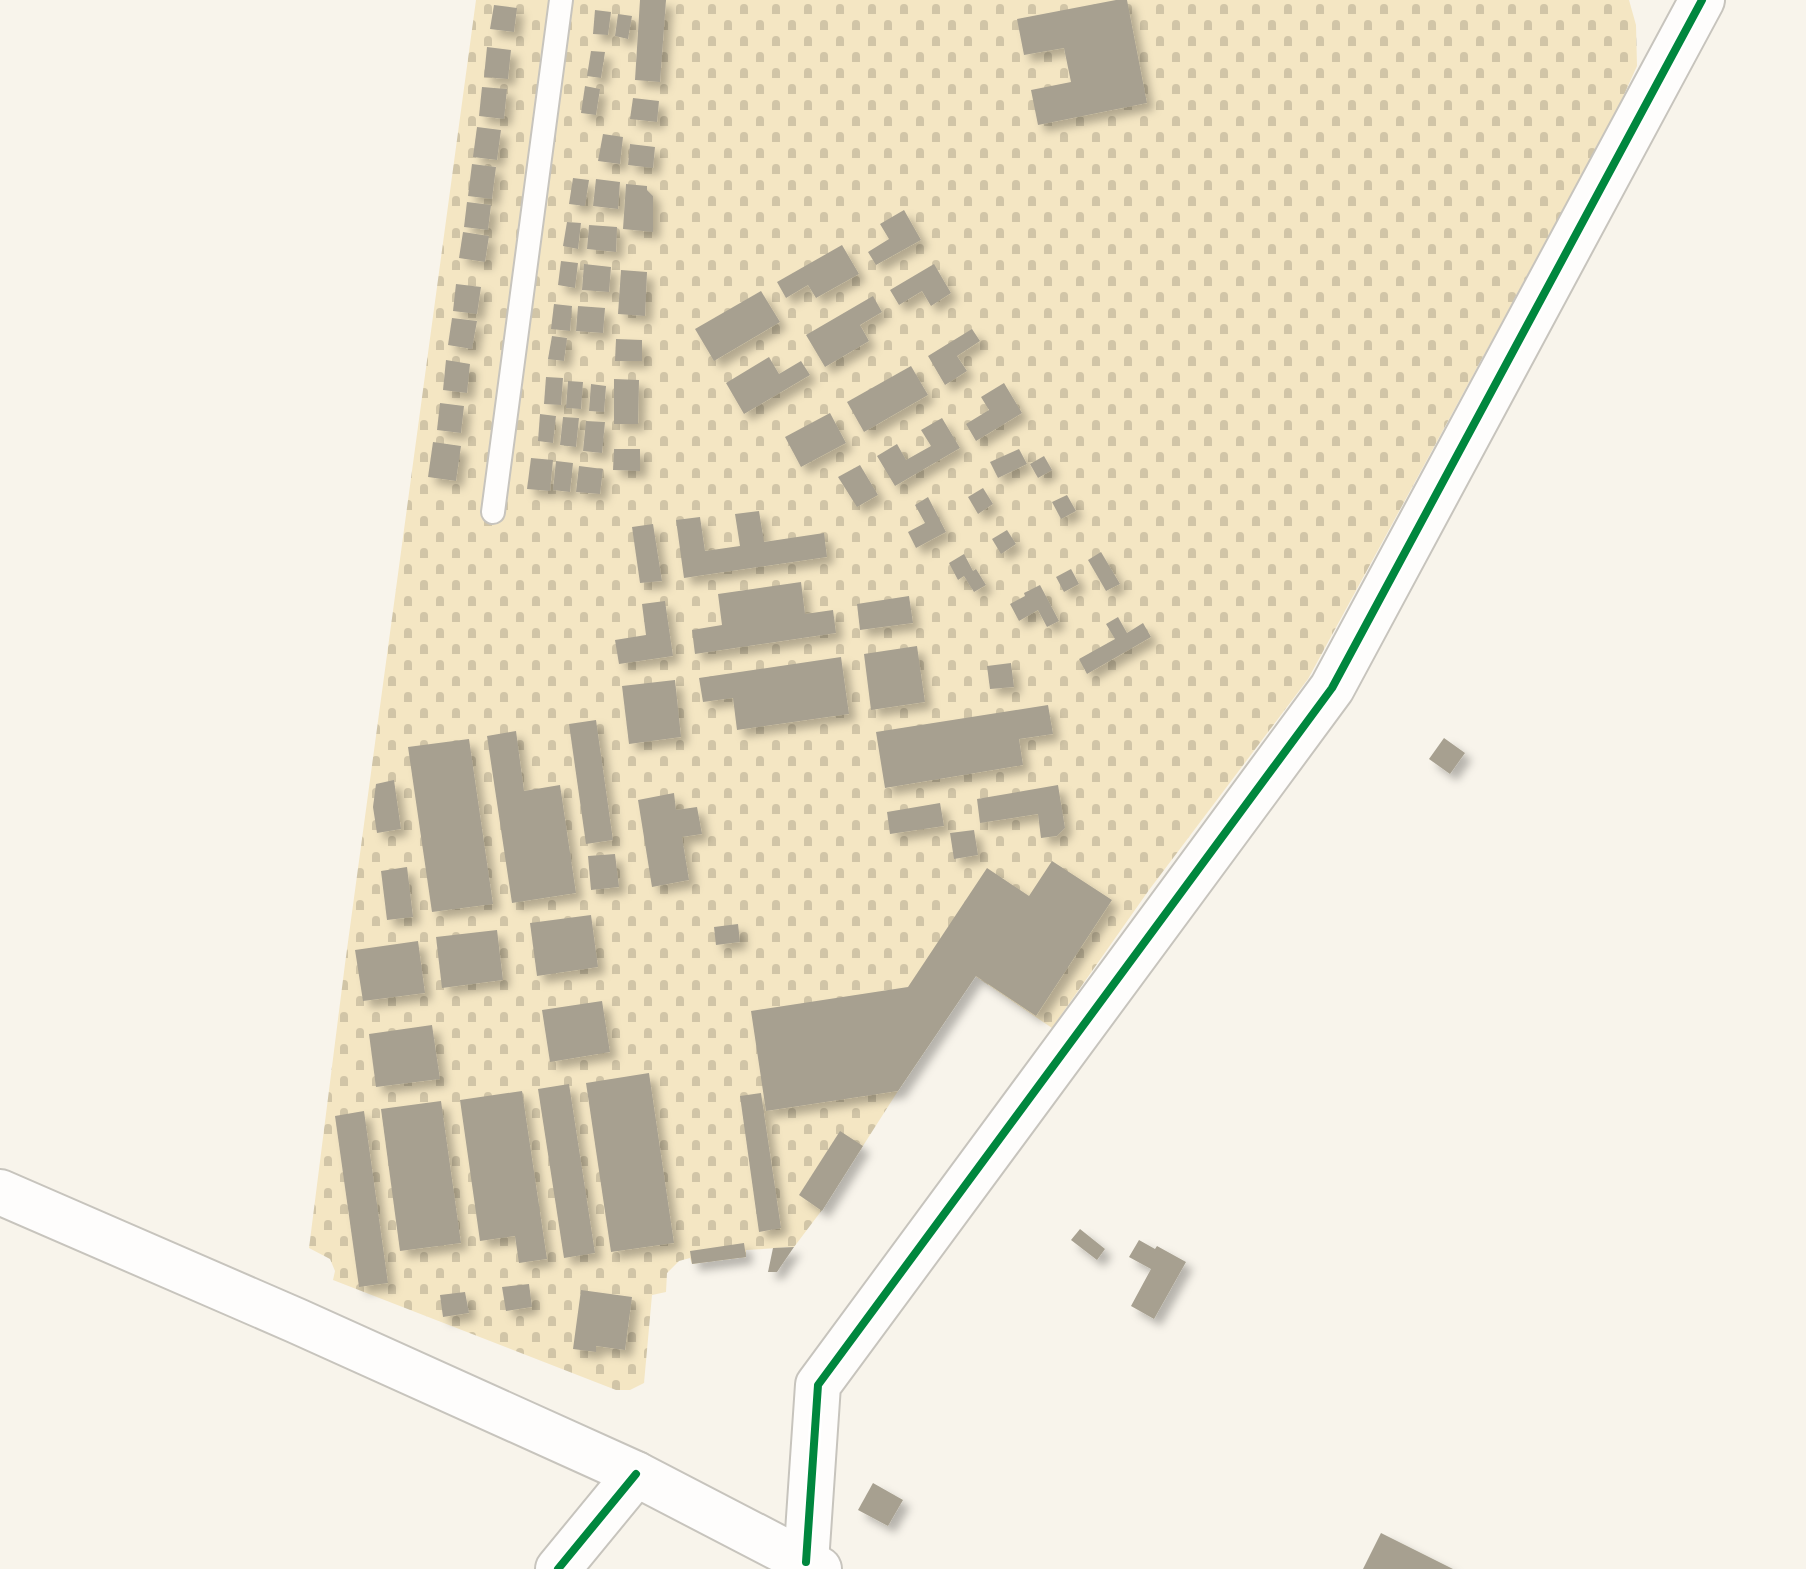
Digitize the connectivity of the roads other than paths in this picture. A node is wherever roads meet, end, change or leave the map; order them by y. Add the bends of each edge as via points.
1 (561, 0) edge
2 (1702, 0) edge
3 (493, 512) dead end
4 (0, 1192) edge
5 (636, 1474) junction
6 (812, 1566) edge
7 (558, 1569) edge

1 - 3 lane
2 - 6 street via 1332,688 818,1385
4 - 5 street
5 - 6 street
5 - 7 street

